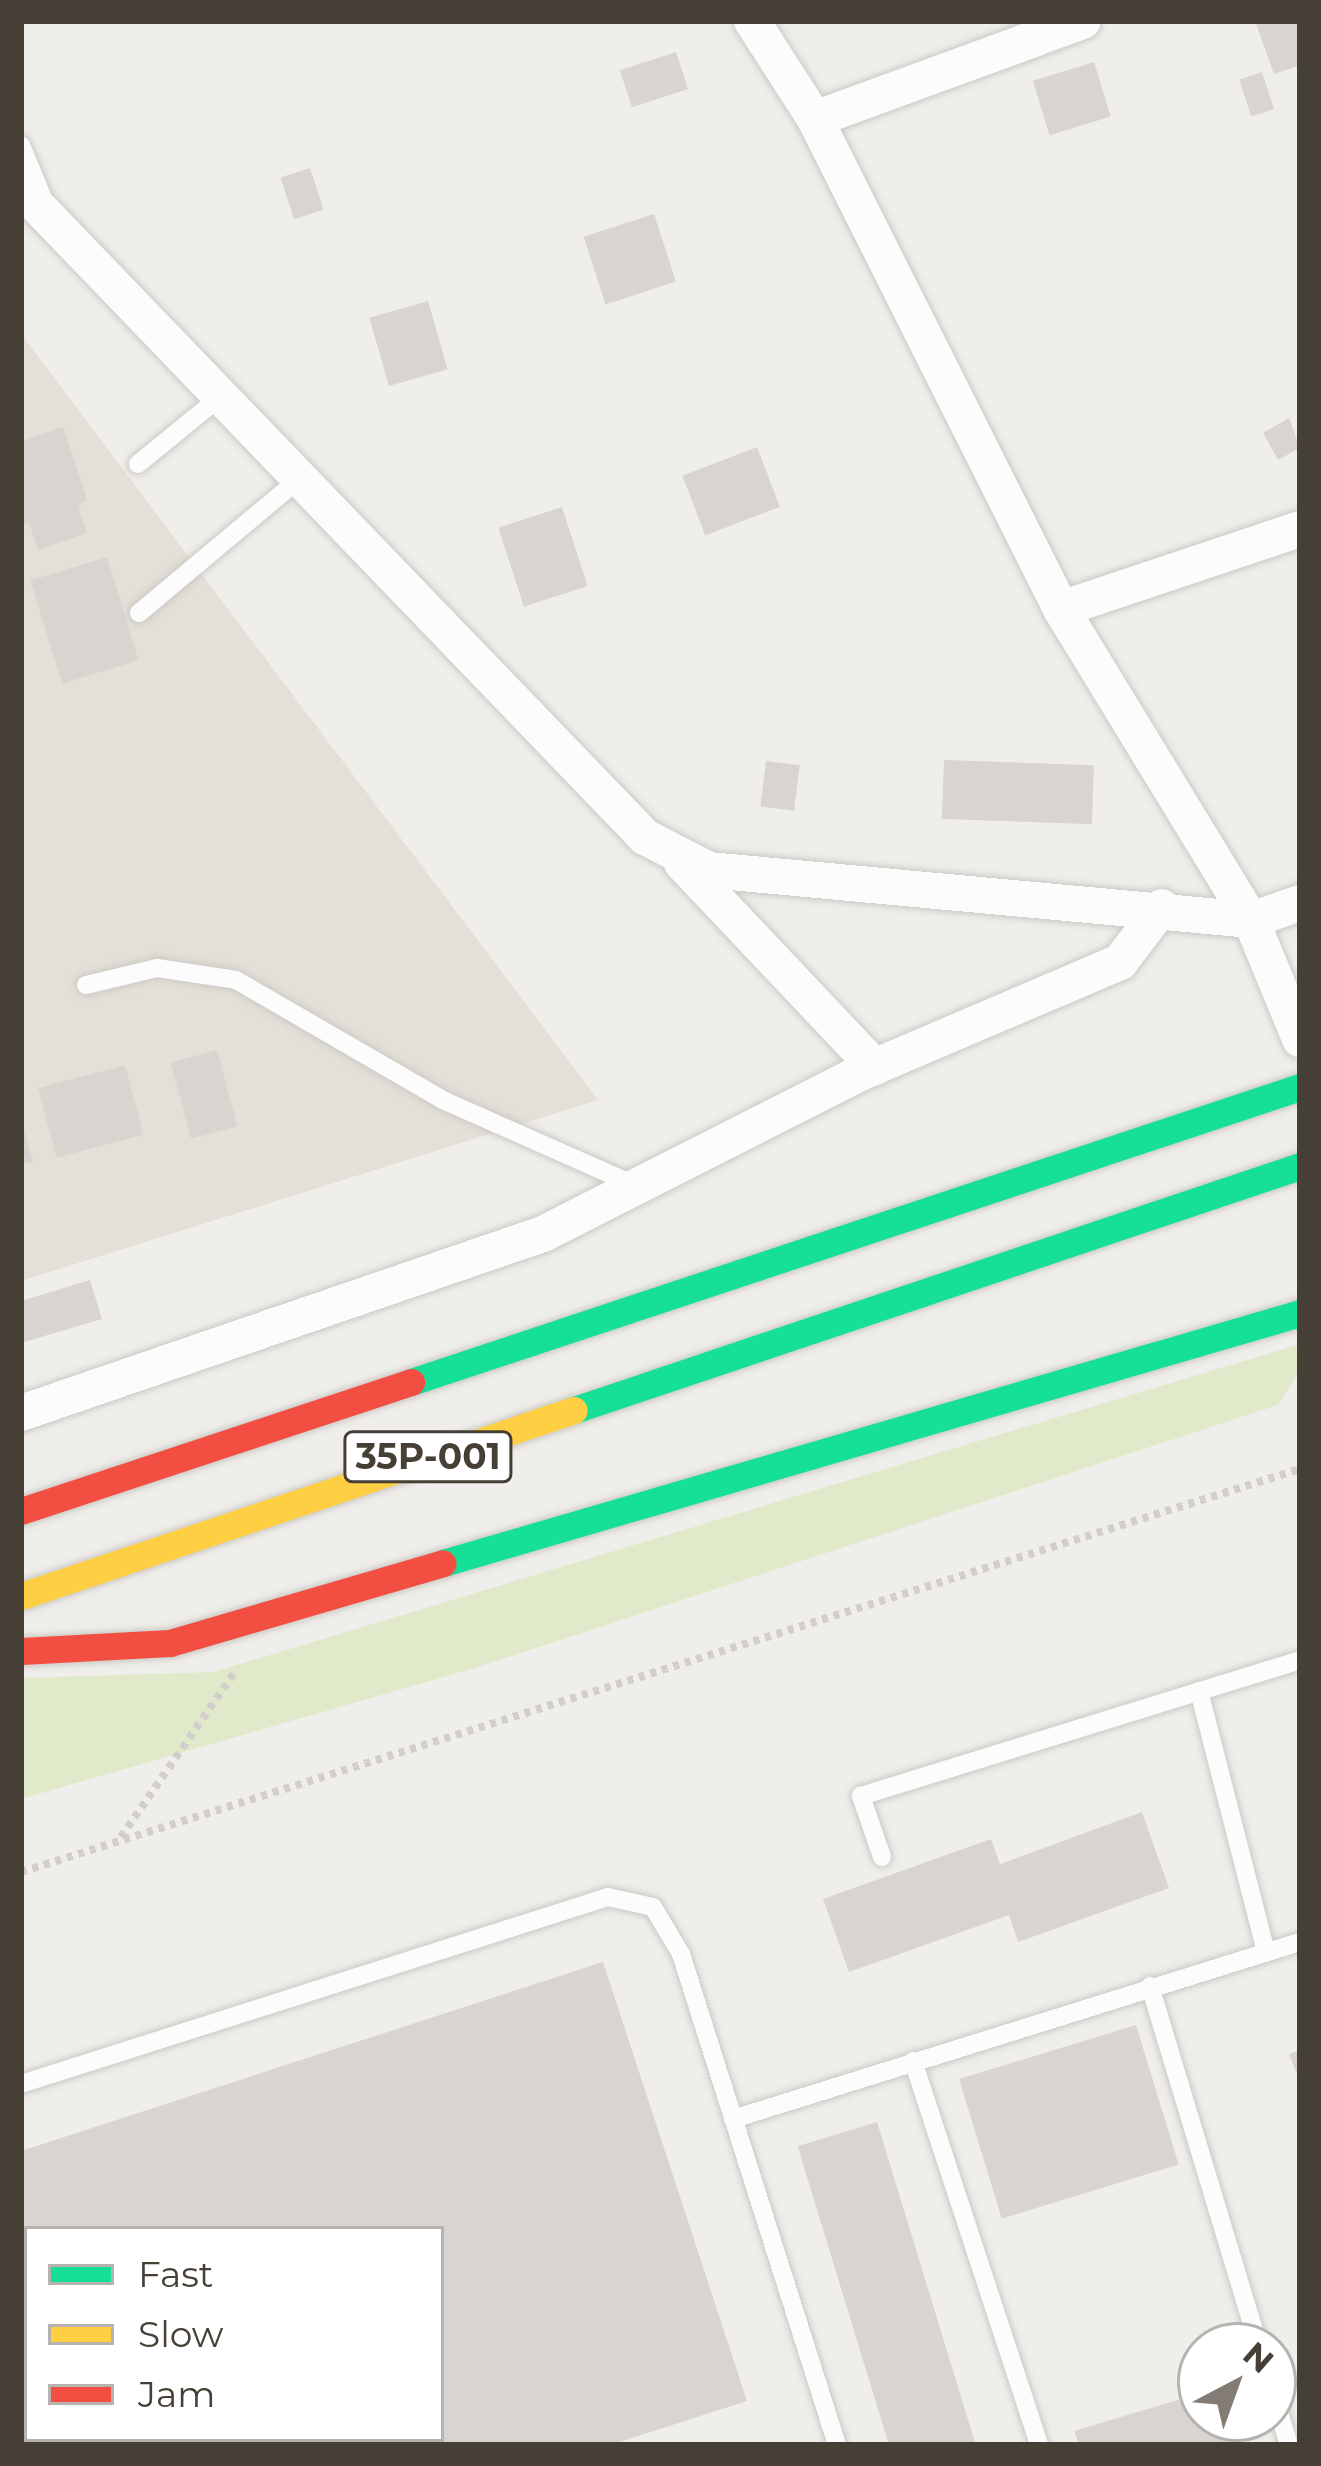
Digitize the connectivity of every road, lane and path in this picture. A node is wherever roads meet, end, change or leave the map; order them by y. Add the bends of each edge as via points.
1 (752, 21) edge
2 (1083, 21) edge
3 (814, 119) junction
4 (21, 146) edge
5 (21, 189) edge
6 (53, 222) junction
7 (220, 397) junction
8 (138, 464) dead end
9 (299, 479) junction
10 (1300, 529) edge
11 (1061, 609) junction
12 (140, 613) dead end
13 (676, 856) junction
14 (1300, 903) edge
15 (1162, 907) junction
16 (1251, 920) junction
17 (86, 985) dead end
18 (1300, 1039) edge
19 (875, 1067) junction
20 (1300, 1087) edge
21 (1300, 1166) edge
22 (637, 1186) junction
23 (1300, 1313) edge
24 (21, 1413) edge
25 (1300, 1469) edge
26 (21, 1511) edge
27 (21, 1596) edge
28 (21, 1651) edge
29 (1300, 1660) edge
30 (238, 1669) dead end
31 (1199, 1691) junction
32 (119, 1840) junction
33 (882, 1857) dead end
34 (21, 1872) edge
35 (1300, 1942) edge
36 (1265, 1952) junction
37 (1150, 1986) junction
38 (913, 2061) junction
39 (21, 2084) edge
40 (733, 2119) junction
41 (1252, 2322) edge
42 (837, 2445) edge
43 (1039, 2445) edge

1 - 3 street
2 - 3 street
3 - 11 street
4 - 6 lane
5 - 6 street
6 - 7 street
7 - 8 lane
7 - 9 street
9 - 12 lane
9 - 13 street via 645,837
10 - 11 street
11 - 16 street
13 - 15 street via 709,870
13 - 19 street
14 - 16 street
15 - 16 street
15 - 19 street via 1120,962
16 - 18 street
17 - 22 lane via 157,968 236,980 445,1101
19 - 22 street
20 - 26 main road, 35Р-001
21 - 27 main road, 35Р-001
22 - 24 street via 543,1234
23 - 28 main road via 170,1643
25 - 32 path
29 - 31 lane
30 - 32 path
31 - 33 lane via 861,1796
31 - 36 lane
32 - 34 path
35 - 36 lane
36 - 37 lane
37 - 38 lane
37 - 41 lane
38 - 40 lane
38 - 43 lane
39 - 40 lane via 608,1897 653,1907 681,1954
40 - 42 lane

